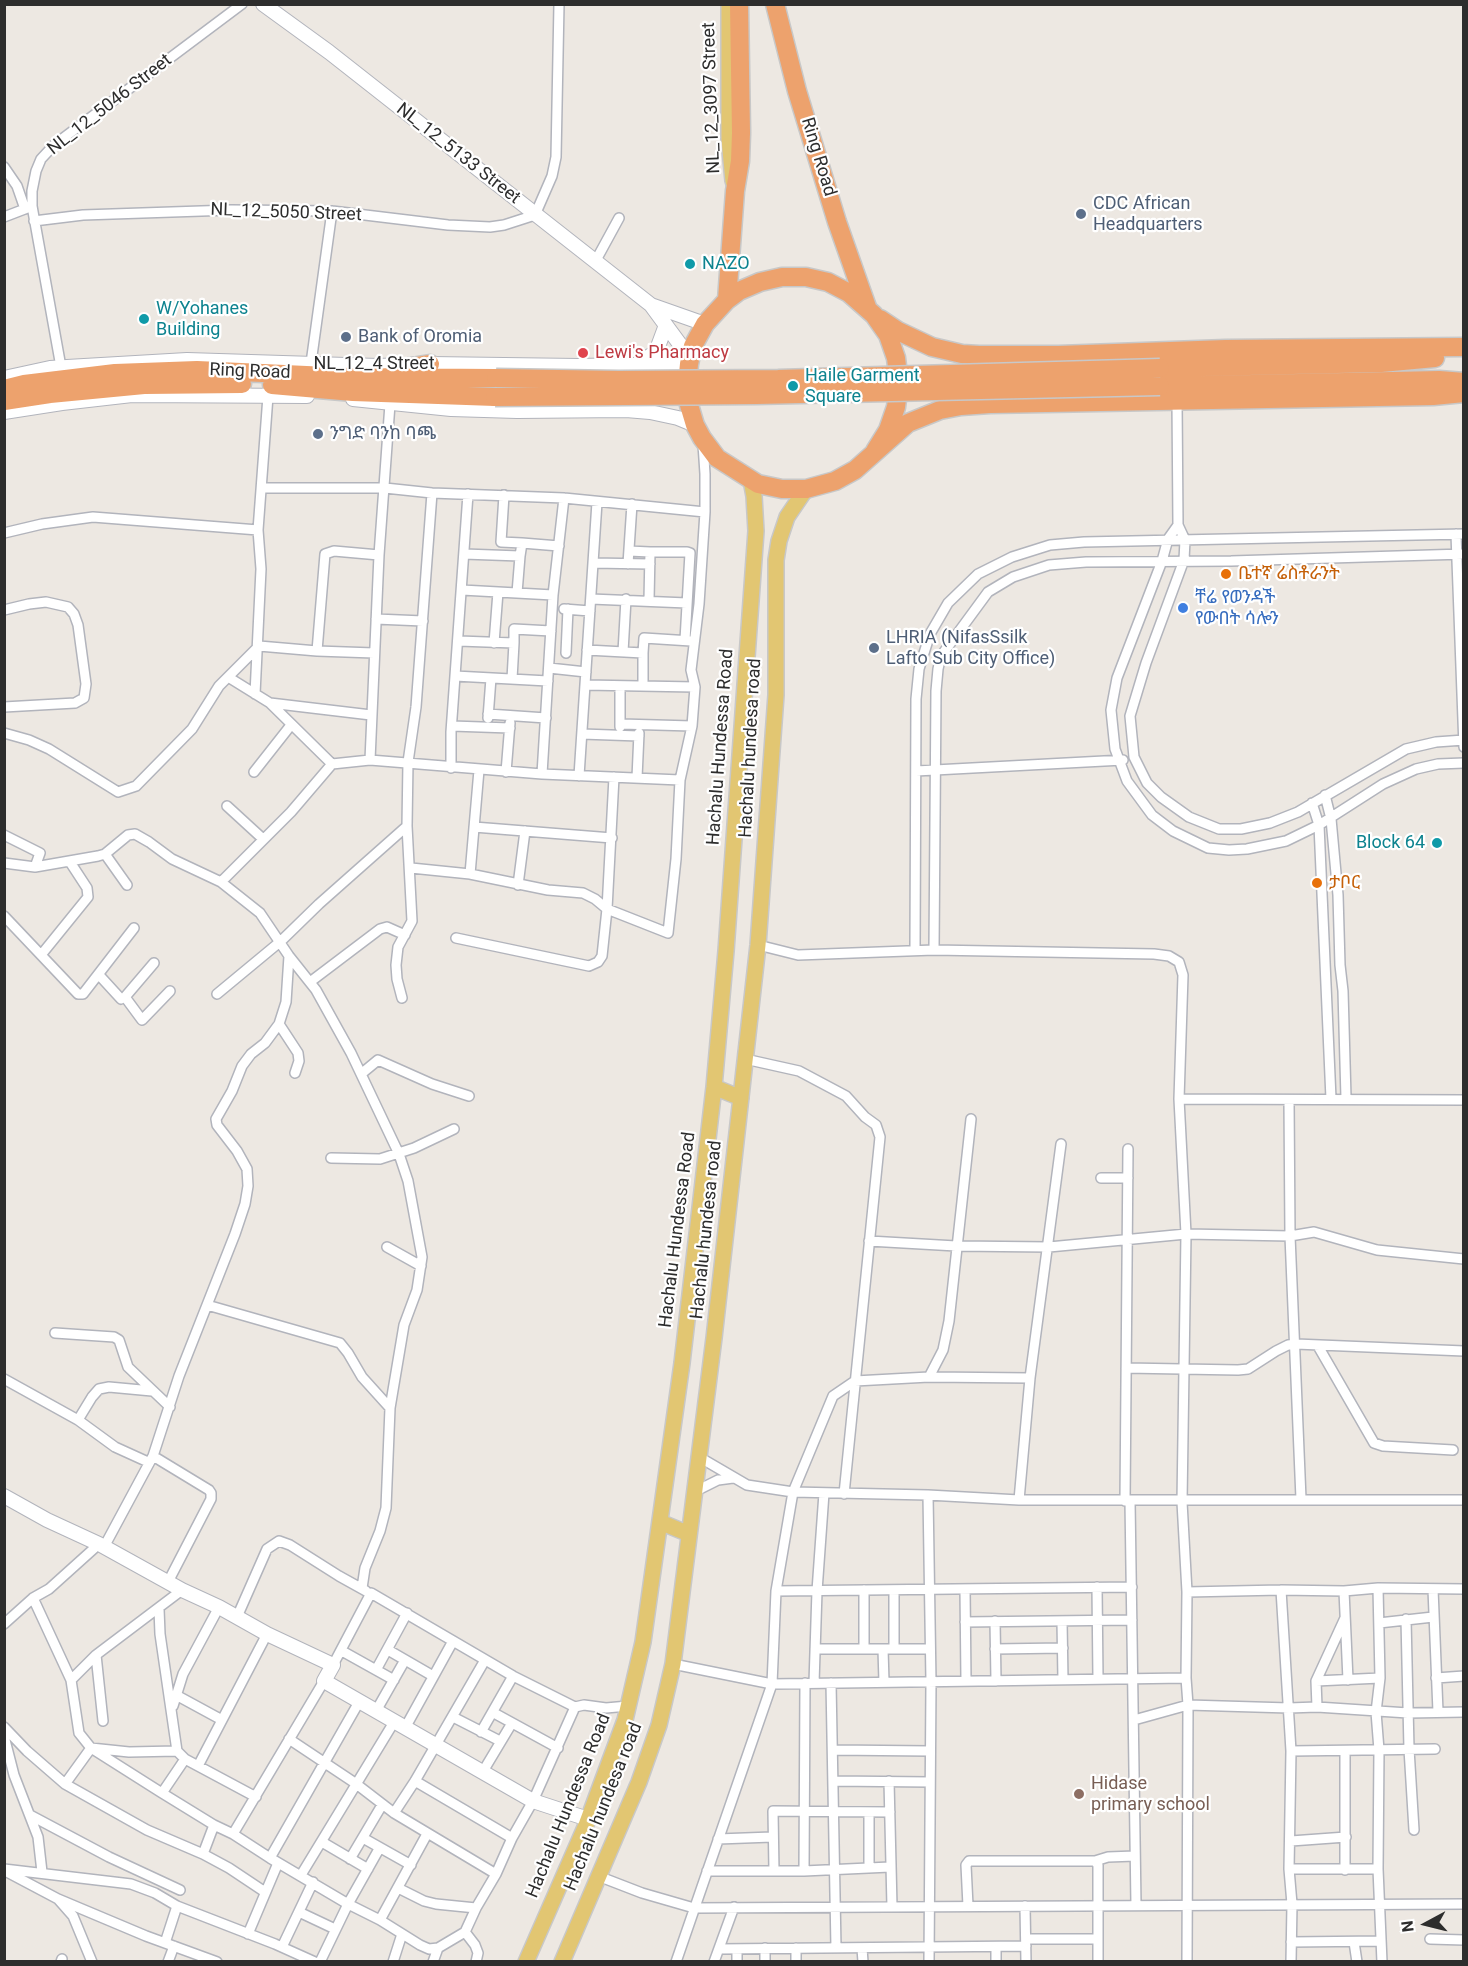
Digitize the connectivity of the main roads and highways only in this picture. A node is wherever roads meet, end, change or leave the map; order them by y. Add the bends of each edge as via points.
1 (729, 4) edge
2 (739, 4) edge
3 (775, 4) edge
4 (735, 191) junction
5 (727, 300) junction
6 (871, 311) junction
7 (1464, 347) edge
8 (1464, 356) edge
9 (430, 364) road end
10 (1160, 377) junction
11 (1464, 382) edge
12 (352, 384) junction
13 (4, 388) edge
14 (1464, 393) edge
15 (4, 401) edge
16 (428, 406) road end
17 (875, 451) junction
18 (751, 480) junction
19 (806, 489) junction
20 (714, 1087) junction
21 (741, 1098) junction
22 (660, 1522) junction
23 (689, 1533) junction
24 (526, 1962) edge
25 (562, 1962) edge

1 - 4 main road, NL_12_3097 Street via 729,139
2 - 4 highway via 741,133
3 - 6 highway, Ring Road via 837,222
4 - 5 highway
5 - 6 highway via 760,282 806,277 828,282
5 - 18 highway via 705,324 689,361 689,405 699,432 717,458
6 - 7 highway via 918,342 962,354
6 - 17 highway via 888,335 899,383 891,423
8 - 10 highway
9 - 12 highway
10 - 11 highway
10 - 12 highway, Ring Road, bridge via 496,378
10 - 12 highway, Ring Road, bridge via 906,393 495,398
12 - 13 highway, Ring Road via 197,370 83,376
12 - 15 highway, Ring Road via 197,383 94,388
12 - 16 highway
14 - 17 highway via 990,404 939,410 908,423
17 - 19 highway via 843,478
18 - 19 highway via 782,489
18 - 20 main road, Hachalu Hundessa Road via 756,531
19 - 21 main road, Hachalu hundesa road via 787,517 779,541 776,695 758,945
20 - 21 main road
20 - 22 main road, Hachalu Hundessa Road
21 - 23 main road, Hachalu hundesa road
22 - 23 main road
22 - 24 main road, Hachalu Hundessa Road via 643,1642 625,1720 588,1819
23 - 25 main road, Hachalu hundesa road via 673,1664 659,1725 639,1782

